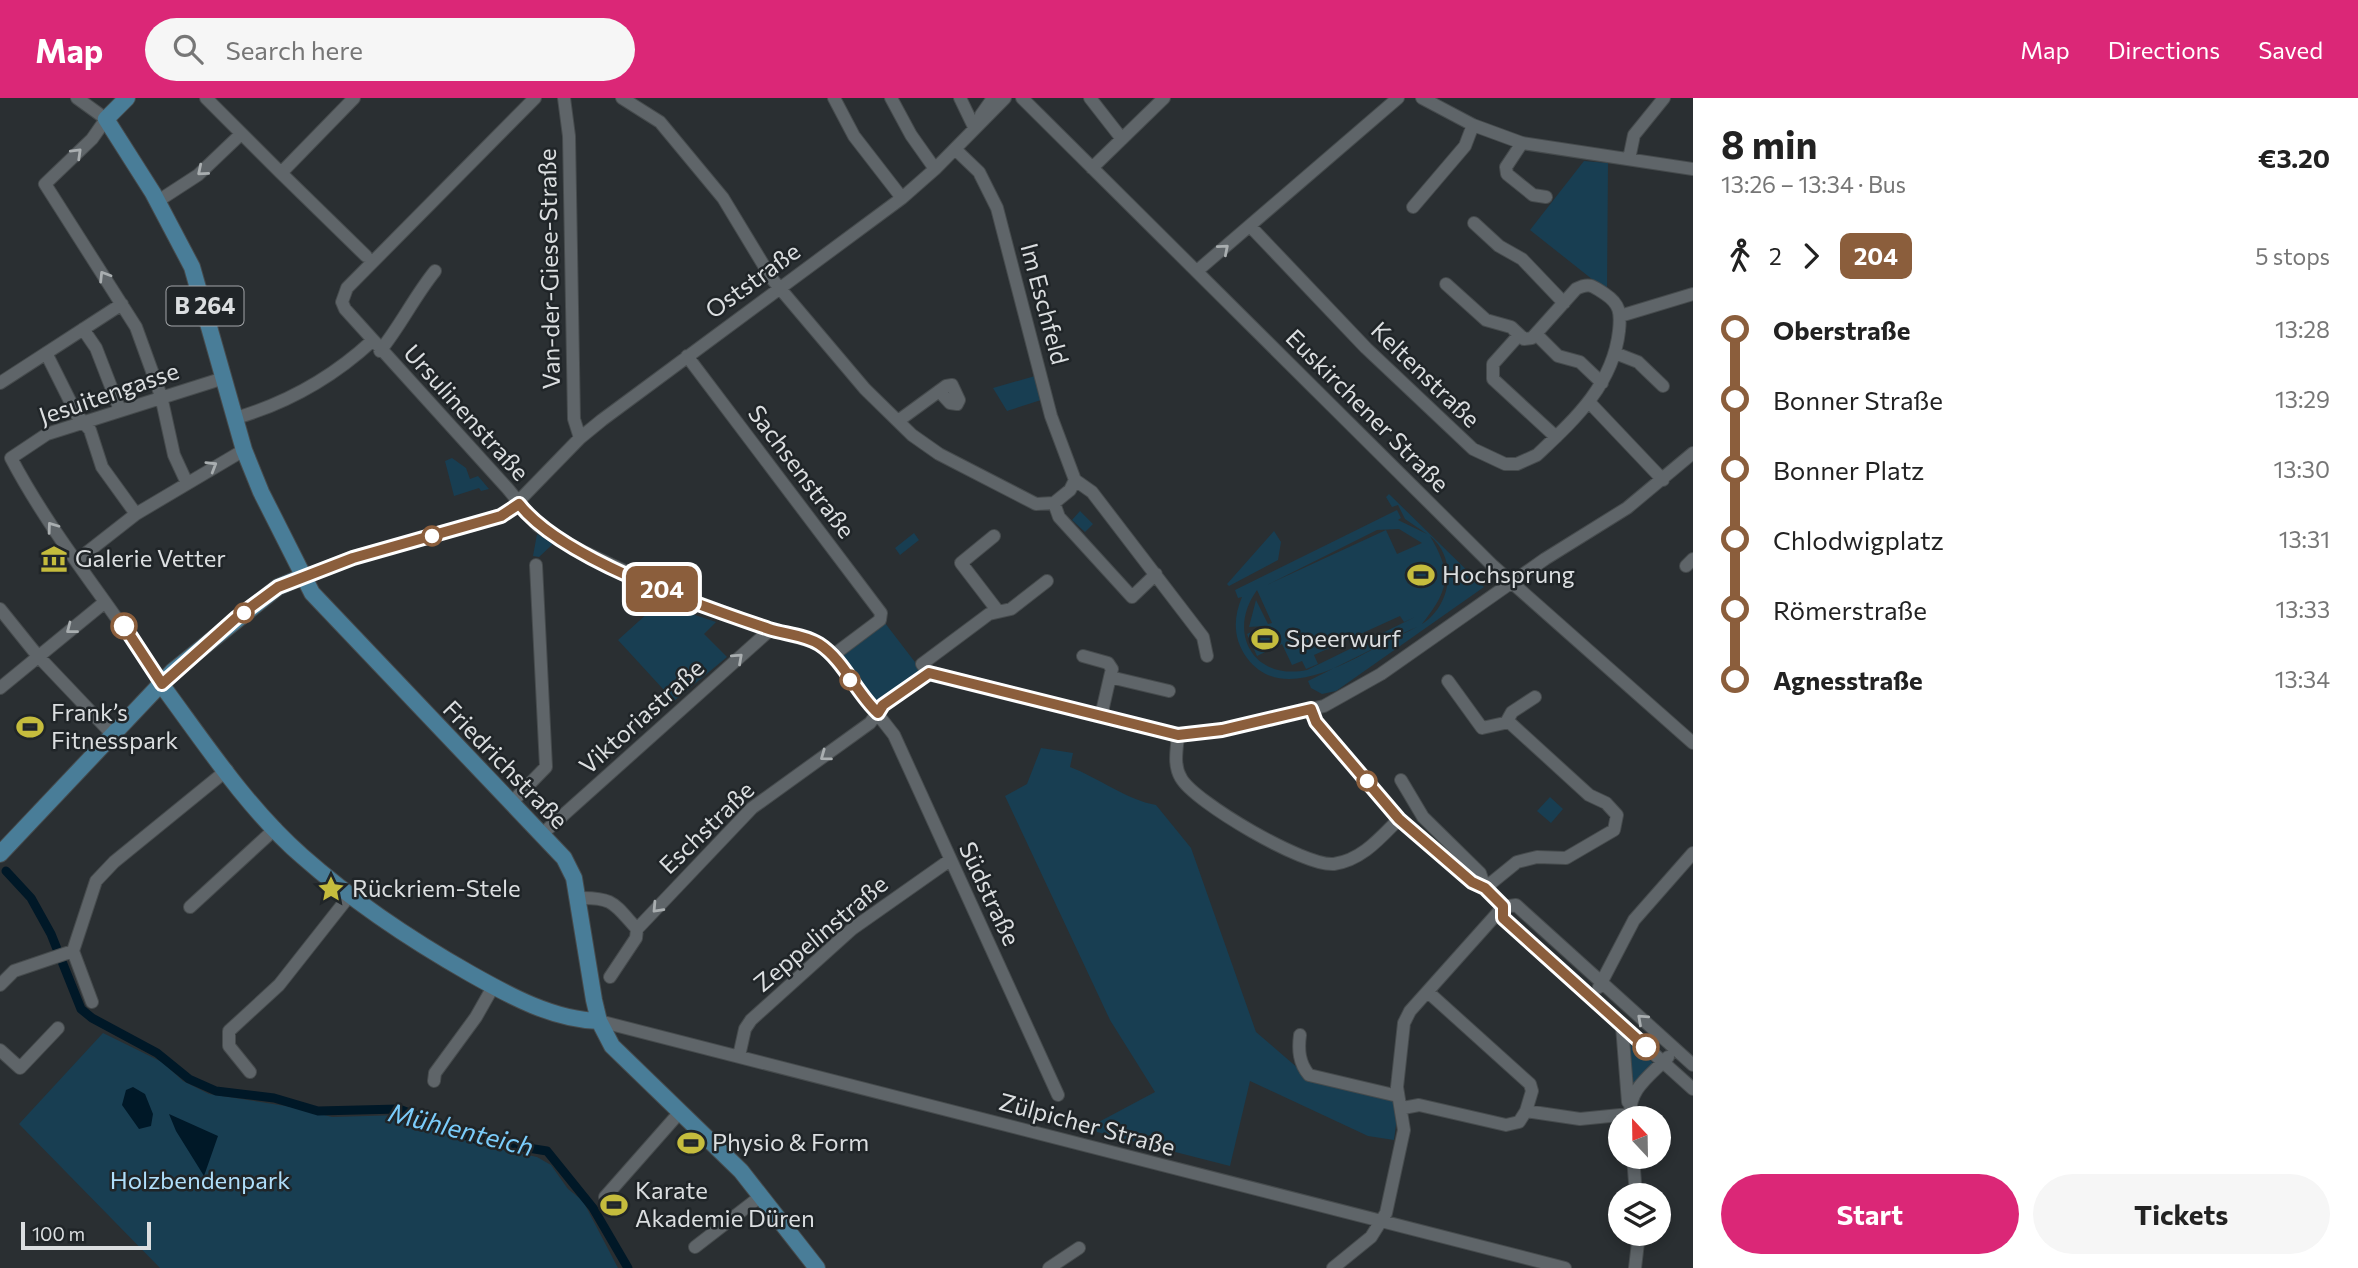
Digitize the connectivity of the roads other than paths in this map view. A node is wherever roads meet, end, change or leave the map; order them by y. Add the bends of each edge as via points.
1 (77, 98) edge
2 (127, 98) edge
3 (206, 98) edge
4 (354, 98) edge
5 (534, 98) edge
6 (564, 98) edge
7 (622, 98) edge
8 (834, 98) edge
9 (891, 98) edge
10 (960, 98) edge
11 (1005, 98) edge
12 (1022, 98) edge
13 (1090, 98) edge
14 (1398, 98) edge
15 (1422, 98) edge
16 (1664, 98) edge
17 (988, 101) edge
18 (1156, 101) edge
19 (106, 119) junction
20 (1472, 125) junction
21 (974, 127) junction
22 (241, 134) junction
23 (1122, 139) junction
24 (1522, 143) junction
25 (955, 149) junction
26 (1629, 159) junction
27 (1092, 168) junction
28 (935, 169) junction
29 (1693, 169) edge
30 (281, 173) junction
31 (1546, 197) dead end
32 (902, 198) junction
33 (158, 201) junction
34 (1413, 207) dead end
35 (1474, 223) dead end
36 (1250, 226) junction
37 (366, 256) dead end
38 (435, 271) dead end
39 (1197, 271) junction
40 (1446, 284) dead end
41 (779, 287) junction
42 (1693, 294) edge
43 (1564, 303) junction
44 (122, 304) junction
45 (1620, 316) junction
46 (83, 329) junction
47 (1536, 334) junction
48 (1519, 335) junction
49 (376, 346) junction
50 (46, 353) junction
51 (1615, 353) junction
52 (687, 356) junction
53 (224, 378) junction
54 (0, 383) edge
55 (1602, 383) junction
56 (1663, 386) dead end
57 (939, 391) dead end
58 (161, 396) junction
59 (1589, 402) junction
60 (120, 410) junction
61 (236, 418) junction
62 (83, 421) junction
63 (898, 421) junction
64 (580, 438) junction
65 (1556, 438) junction
66 (244, 450) junction
67 (1693, 453) edge
68 (1075, 480) junction
69 (1663, 480) junction
70 (186, 481) junction
71 (1054, 503) junction
72 (519, 504) junction
73 (136, 514) junction
74 (994, 536) dead end
75 (76, 561) junction
76 (536, 565) dead end
77 (1156, 574) junction
78 (302, 577) junction
79 (1047, 581) dead end
80 (1512, 584) junction
81 (105, 602) junction
82 (0, 609) edge
83 (997, 610) junction
84 (770, 629) junction
85 (37, 655) junction
86 (832, 656) junction
87 (1083, 656) dead end
88 (1207, 656) dead end
89 (929, 673) junction
90 (1110, 677) junction
91 (1448, 681) dead end
92 (162, 684) junction
93 (0, 688) edge
94 (1169, 691) dead end
95 (1535, 697) dead end
96 (1311, 709) junction
97 (878, 713) junction
98 (1101, 716) junction
99 (1507, 721) junction
100 (113, 735) junction
101 (1178, 735) junction
102 (1693, 743) edge
103 (227, 770) junction
104 (1401, 780) dead end
105 (511, 803) junction
106 (1399, 819) junction
107 (276, 828) junction
108 (541, 835) junction
109 (1693, 853) edge
110 (0, 854) edge
111 (950, 860) junction
112 (1485, 888) junction
113 (350, 895) junction
114 (578, 898) junction
115 (1503, 906) junction
116 (190, 907) dead end
117 (637, 929) junction
118 (66, 953) junction
119 (610, 977) dead end
120 (1602, 983) junction
121 (0, 985) edge
122 (493, 987) junction
123 (1428, 992) junction
124 (1592, 1000) junction
125 (92, 1002) dead end
126 (599, 1021) junction
127 (1622, 1026) junction
128 (58, 1028) dead end
129 (1300, 1035) dead end
130 (1675, 1049) junction
131 (0, 1050) edge
132 (739, 1056) junction
133 (1663, 1062) junction
134 (1693, 1065) edge
135 (250, 1072) dead end
136 (434, 1081) dead end
137 (1693, 1089) edge
138 (1058, 1095) dead end
139 (1400, 1102) junction
140 (1629, 1106) edge
141 (1633, 1106) edge
142 (1526, 1111) junction
143 (680, 1112) junction
144 (1608, 1115) edge
145 (761, 1196) junction
146 (605, 1197) dead end
147 (1383, 1222) junction
148 (1638, 1246) edge
149 (695, 1247) dead end
150 (1079, 1248) dead end
151 (817, 1268) edge
152 (1049, 1268) edge
153 (1333, 1268) edge
154 (1565, 1268) edge
155 (1635, 1268) edge

1 - 19 street
2 - 19 main road
3 - 22 street
4 - 30 street
5 - 49 street, Ursulinenstraße via 343,295 345,309
6 - 64 street, Van-der-Giese-Straße via 569,136 574,419
7 - 41 street via 655,117 668,131 723,198
8 - 32 street via 854,136
9 - 28 street
10 - 21 street
11 - 21 street, Oststraße
12 - 27 street, Euskirchener Straße
13 - 23 street
14 - 36 street
15 - 20 street
16 - 26 street via 1634,135
17 - 21 street, Oststraße
18 - 23 street
19 - 33 main road, B 264
44 -> 19 street via 45,184
20 - 24 street
20 - 34 street via 1465,146
21 - 25 street, Oststraße
22 - 30 street
22 -> 33 street via 198,175
23 - 27 street
24 - 26 street
24 - 31 street via 1506,167 1507,174 1532,195
25 - 28 street, Oststraße
25 - 68 street, Im Eschfeld via 979,172 997,208 1054,426
26 - 29 street
27 - 39 street, Euskirchener Straße
28 - 32 street, Oststraße
30 - 37 street
32 - 41 street, Oststraße
33 - 53 main road, B 264 via 192,267
35 - 43 street via 1522,260
39 -> 36 street
36 - 65 street, Keltenstraße via 1366,348 1481,455 1517,464 1537,455
38 - 49 street, Ursulinenstraße via 412,299 403,322
39 - 80 street, Euskirchener Straße
40 - 48 street via 1486,320 1511,327
41 - 52 street, Oststraße
41 - 63 street
42 - 45 street
43 - 45 street via 1576,289 1588,284 1612,299
43 - 47 street
44 - 46 street
44 - 58 street via 139,335
45 - 51 street, Keltenstraße
46 - 50 street
46 - 60 street via 96,348
47 - 48 street via 1524,340
47 - 55 street via 1559,356 1580,362
48 - 65 street via 1493,364 1493,379
49 - 61 street via 273,405
49 - 72 street, Ursulinenstraße
50 - 54 street
50 - 62 street
51 - 55 street, Keltenstraße
51 - 56 street via 1638,362
52 - 64 street, Oststraße
52 - 86 street, Sachsenstraße via 881,613 880,620
53 - 58 street, Jesuitengasse
53 - 61 main road, B 264
55 - 59 street, Keltenstraße
57 - 63 street
58 - 60 street, Jesuitengasse
58 - 70 street via 174,455
59 - 65 street, Keltenstraße
59 - 69 street
60 - 62 street, Jesuitengasse
61 - 66 main road, B 264
62 - 73 street via 102,467
75 -> 62 street, Jesuitengasse via 11,458 47,433
63 - 71 street via 939,454 1012,494 1036,504
64 - 72 street, Oststraße
70 -> 66 street
66 - 78 main road, B 264
67 - 69 street
68 - 71 street
68 - 77 street, Im Eschfeld via 1092,492
69 - 80 street
70 - 73 street
71 - 77 street via 1059,517 1132,597
72 - 78 street, Oststraße via 503,515
72 - 84 street, Ursulinenstraße via 538,526 561,541 638,579
73 - 75 street
74 - 83 street via 961,563
75 - 81 street
76 - 105 street via 546,767
77 - 88 street, Im Eschfeld via 1203,637
78 - 92 main road via 269,593
78 - 105 main road, Friedrichstraße via 352,639
79 - 83 street via 1011,609
80 - 96 street via 1381,674 1339,699
80 - 102 street, Euskirchener Straße
81 -> 85 street
81 - 92 street
82 - 85 street
83 - 89 street via 922,664
84 - 86 street, Ursulinenstraße via 818,643
108 -> 84 street, Viktoriastraße
85 - 93 street
85 - 100 street
86 - 97 street, Südstraße
87 - 90 street via 1108,663
89 - 97 street, Eschstraße
89 - 98 street
90 - 94 street
90 - 98 street
91 - 99 street via 1482,728
92 - 100 main road
92 - 103 main road
95 - 99 street via 1512,712
96 - 101 street via 1222,730
96 - 106 street via 1316,722
97 - 111 street, Südstraße via 894,735
97 -> 117 street, Eschstraße via 752,808
98 - 101 street
99 - 112 street via 1589,795 1611,806 1617,821 1612,833 1566,858 1523,859
100 - 110 main road
101 - 106 street via 1177,769 1184,782 1252,832 1308,861 1334,864 1358,856
103 - 107 main road
103 - 118 street via 103,872
104 - 112 street via 1423,817 1480,873
105 - 108 main road, Friedrichstraße
106 - 112 street
107 - 113 main road via 300,855
107 - 116 street
108 - 114 main road, Friedrichstraße via 571,868
109 - 120 street via 1634,920
111 - 132 street, Zeppelinstraße via 852,929 751,1020
111 - 138 street, Südstraße
112 - 115 street
113 - 122 main road via 419,945
113 - 135 street via 279,985 229,1031 229,1046
114 - 117 street via 611,901
114 - 126 main road, Friedrichstraße
115 - 120 street via 1516,905
115 - 123 street
115 - 124 street via 1503,918
117 - 119 street, Eschstraße via 636,938
118 - 121 street via 14,971
118 - 125 street
120 - 124 street
130 -> 120 street
122 - 126 main road via 551,1012
122 - 136 street
123 - 139 street via 1404,1023
123 - 142 street via 1530,1084
124 - 127 street
126 - 132 street, Zülpicher Straße
126 - 143 main road via 616,1051
127 - 133 street
127 - 140 street
128 - 131 street via 24,1072
129 - 139 street via 1298,1049 1309,1075
130 - 133 street
130 - 134 street
132 - 147 street, Zülpicher Straße
133 - 137 street
133 - 141 street
139 - 142 street via 1506,1125 1519,1122
139 - 147 street via 1404,1130
142 - 144 street via 1580,1119
143 - 145 main road
143 - 146 street
145 - 149 street
145 - 151 main road
147 - 153 street
147 - 154 street, Zülpicher Straße
148 - 155 street
150 - 152 street

